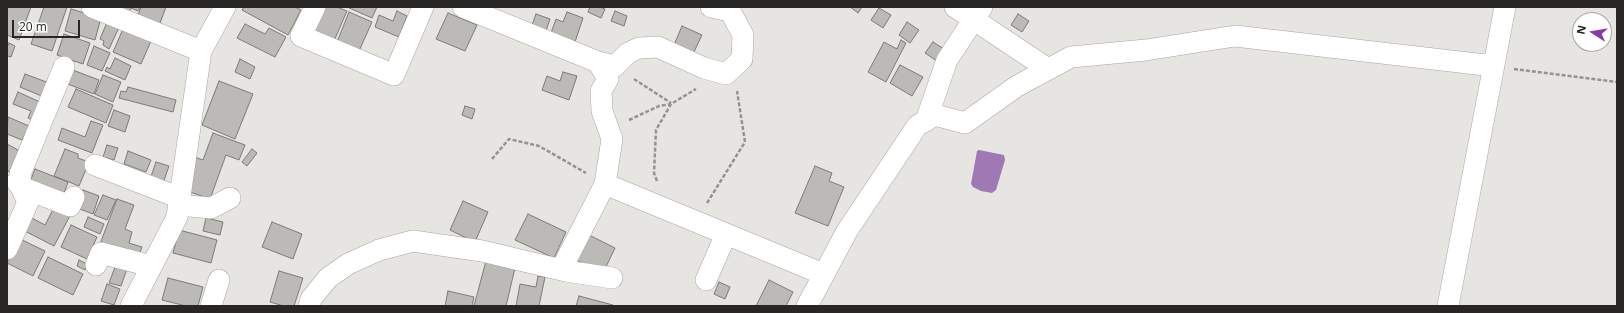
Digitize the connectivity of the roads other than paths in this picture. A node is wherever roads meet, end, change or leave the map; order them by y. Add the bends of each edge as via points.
1 (92, 7) edge
2 (225, 7) edge
3 (315, 7) edge
4 (423, 7) edge
5 (463, 7) edge
6 (711, 7) edge
7 (955, 7) edge
8 (1505, 7) edge
9 (978, 13) edge
10 (201, 51) junction
11 (606, 64) junction
12 (1494, 66) junction
13 (64, 67) dead end
14 (1048, 69) junction
15 (926, 121) junction
16 (96, 165) dead end
17 (14, 181) edge
18 (605, 184) junction
19 (74, 197) dead end
20 (230, 198) dead end
21 (180, 202) junction
22 (720, 232) junction
23 (7, 249) edge
24 (96, 265) dead end
25 (152, 266) junction
26 (561, 270) junction
27 (823, 274) junction
28 (612, 278) dead end
29 (219, 280) dead end
30 (706, 280) dead end
31 (131, 306) edge
32 (211, 306) edge
33 (309, 306) edge
34 (807, 306) edge
35 (1448, 306) edge

1 - 10 street
2 - 10 street
3 - 4 street via 301,36 394,75
5 - 11 street
6 - 11 street via 730,11 743,35 742,59 725,70 704,68 658,47 639,48
7 - 9 street
8 - 12 street
9 - 14 street
9 - 15 street via 947,60
10 - 21 street
11 - 18 street via 608,79 601,91 602,111 612,139
12 - 14 street via 1235,36 1146,50 1071,57
12 - 35 street
13 - 17 street via 20,174
14 - 15 street via 1017,86 965,123 935,115
15 - 27 street via 917,126 847,231
16 - 21 street
17 - 19 street via 70,206
17 - 23 street via 28,202
18 - 22 street
18 - 26 street
20 - 21 street via 211,208
21 - 25 street via 177,217
22 - 27 street
22 - 30 street
24 - 25 street via 101,253
25 - 31 street
26 - 28 street
26 - 33 street via 482,251 413,241 379,250 348,264 328,278 311,299
27 - 34 street
29 - 32 street

